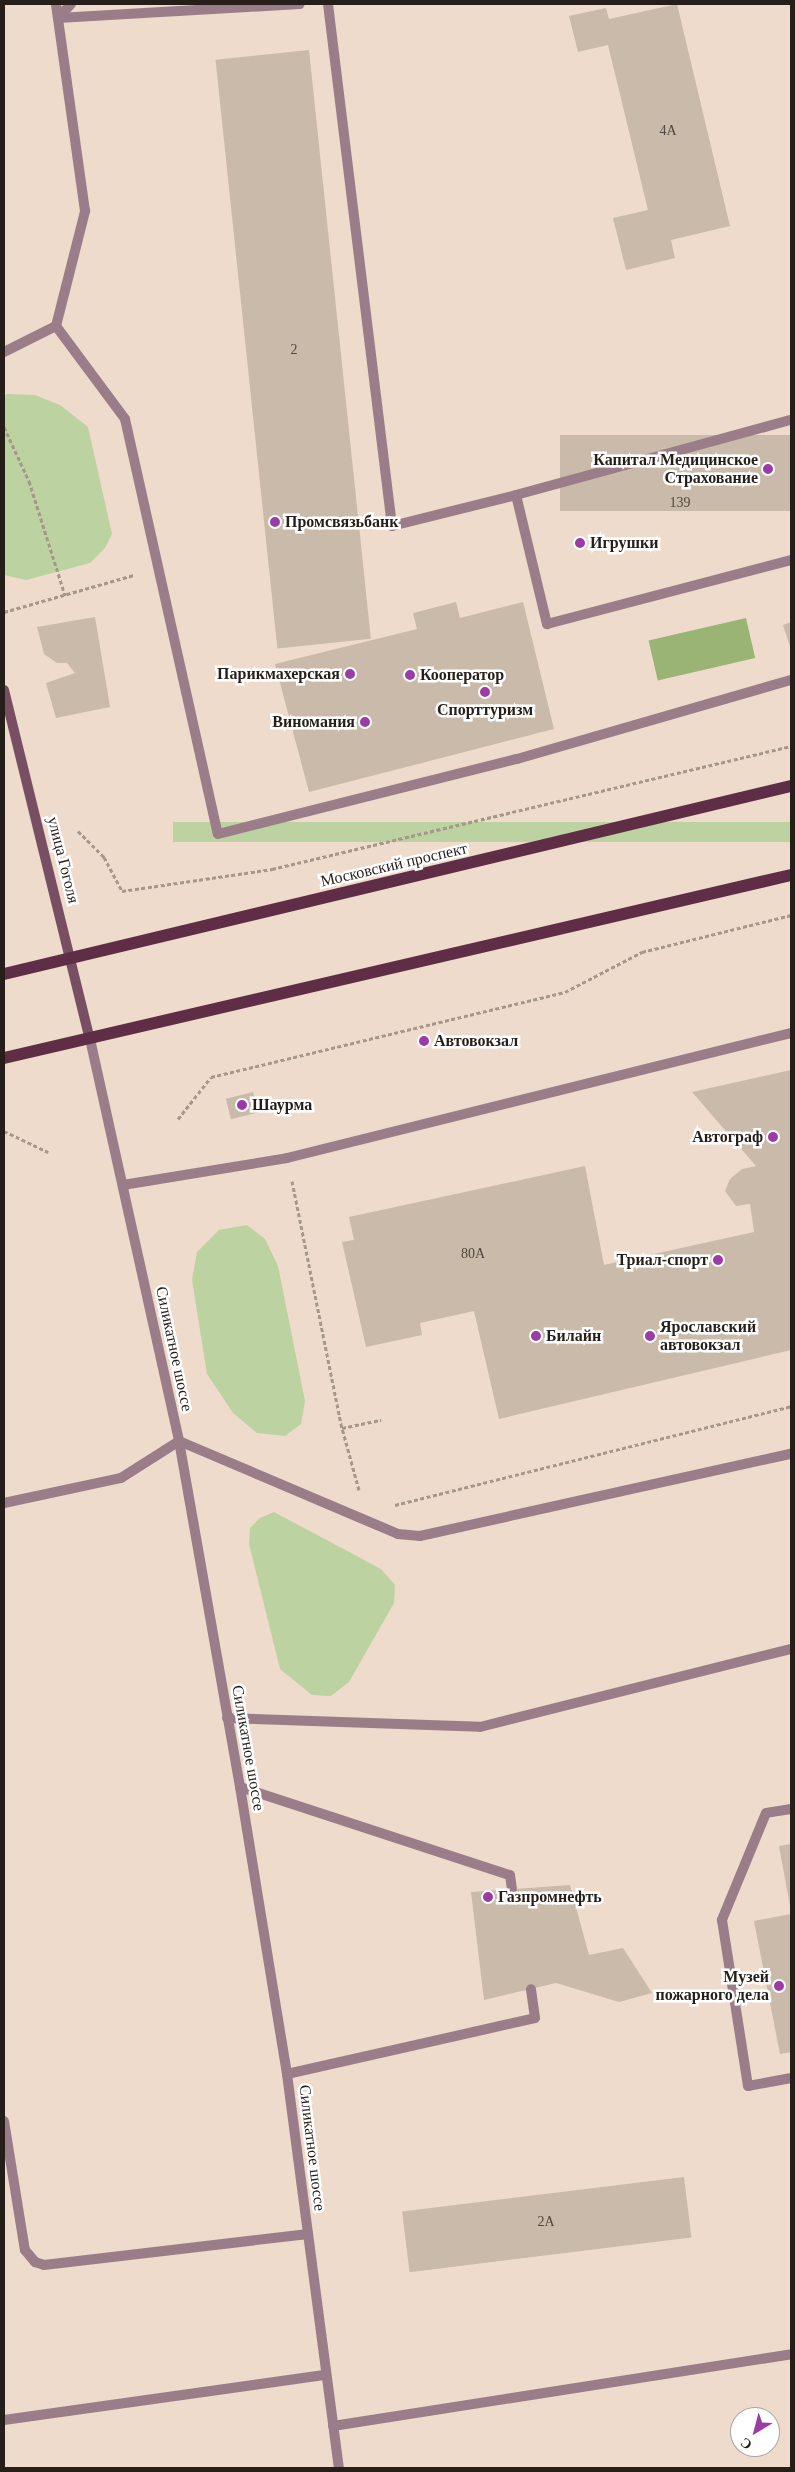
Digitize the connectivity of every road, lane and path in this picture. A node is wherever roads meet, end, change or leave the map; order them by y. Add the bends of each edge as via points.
1 (56, 4) edge
2 (71, 4) edge
3 (300, 4) edge
4 (328, 4) edge
5 (58, 18) junction
6 (56, 326) junction
7 (4, 352) edge
8 (791, 420) edge
9 (4, 427) edge
10 (516, 495) junction
11 (791, 560) edge
12 (159, 568) junction
13 (65, 595) junction
14 (4, 612) edge
15 (791, 680) edge
16 (4, 690) edge
17 (791, 746) edge
18 (791, 786) edge
19 (78, 831) dead end
20 (791, 875) edge
21 (791, 915) edge
22 (71, 958) junction
23 (4, 974) edge
24 (791, 1033) edge
25 (90, 1039) junction
26 (4, 1058) edge
27 (178, 1118) dead end
28 (4, 1131) edge
29 (48, 1152) dead end
30 (287, 1158) junction
31 (123, 1185) junction
32 (791, 1406) edge
33 (381, 1420) dead end
34 (342, 1428) junction
35 (179, 1441) junction
36 (791, 1454) edge
37 (4, 1503) edge
38 (366, 1517) junction
39 (791, 1649) edge
40 (227, 1718) junction
41 (240, 1787) junction
42 (791, 1809) edge
43 (512, 1889) dead end
44 (531, 1989) dead end
45 (287, 2074) junction
46 (791, 2078) edge
47 (4, 2121) edge
48 (308, 2234) junction
49 (791, 2354) edge
50 (326, 2375) junction
51 (4, 2420) edge
52 (333, 2426) junction
53 (339, 2468) edge

1 - 5 street
2 - 5 street
3 - 5 street
4 - 10 street via 392,526
5 - 6 street via 85,211
6 - 7 street
6 - 12 street via 125,418
8 - 10 street
9 - 13 path via 28,481
10 - 11 street via 547,624
12 - 13 path
12 - 15 street via 218,834 517,759
13 - 14 path
16 - 22 street, улица Гоголя
17 - 19 path via 272,869 122,892 104,857
18 - 22 main road, Московский проспект
20 - 25 main road
21 - 27 path via 642,952 565,992 212,1077
22 - 23 main road, Московский проспект
22 - 25 street, улица Гоголя
24 - 30 street
25 - 26 main road
25 - 31 street, Силикатное шоссе
28 - 29 path
30 - 31 street
30 - 34 path
31 - 35 street, Силикатное шоссе
32 - 38 path
33 - 34 path
34 - 38 path
35 - 37 street via 121,1478
35 - 38 street
35 - 40 street, Силикатное шоссе
36 - 38 street via 420,1536 398,1534
39 - 40 street via 480,1727
40 - 41 street, Силикатное шоссе
41 - 43 street via 510,1875
41 - 45 street, Силикатное шоссе
42 - 46 street via 766,1813 722,1920 748,2086
44 - 45 street via 535,2018
45 - 48 street, Силикатное шоссе
47 - 48 street via 25,2250 35,2262 44,2265
48 - 50 street, Силикатное шоссе
49 - 52 street
50 - 51 street
50 - 52 street, Силикатное шоссе
52 - 53 street, Силикатное шоссе

